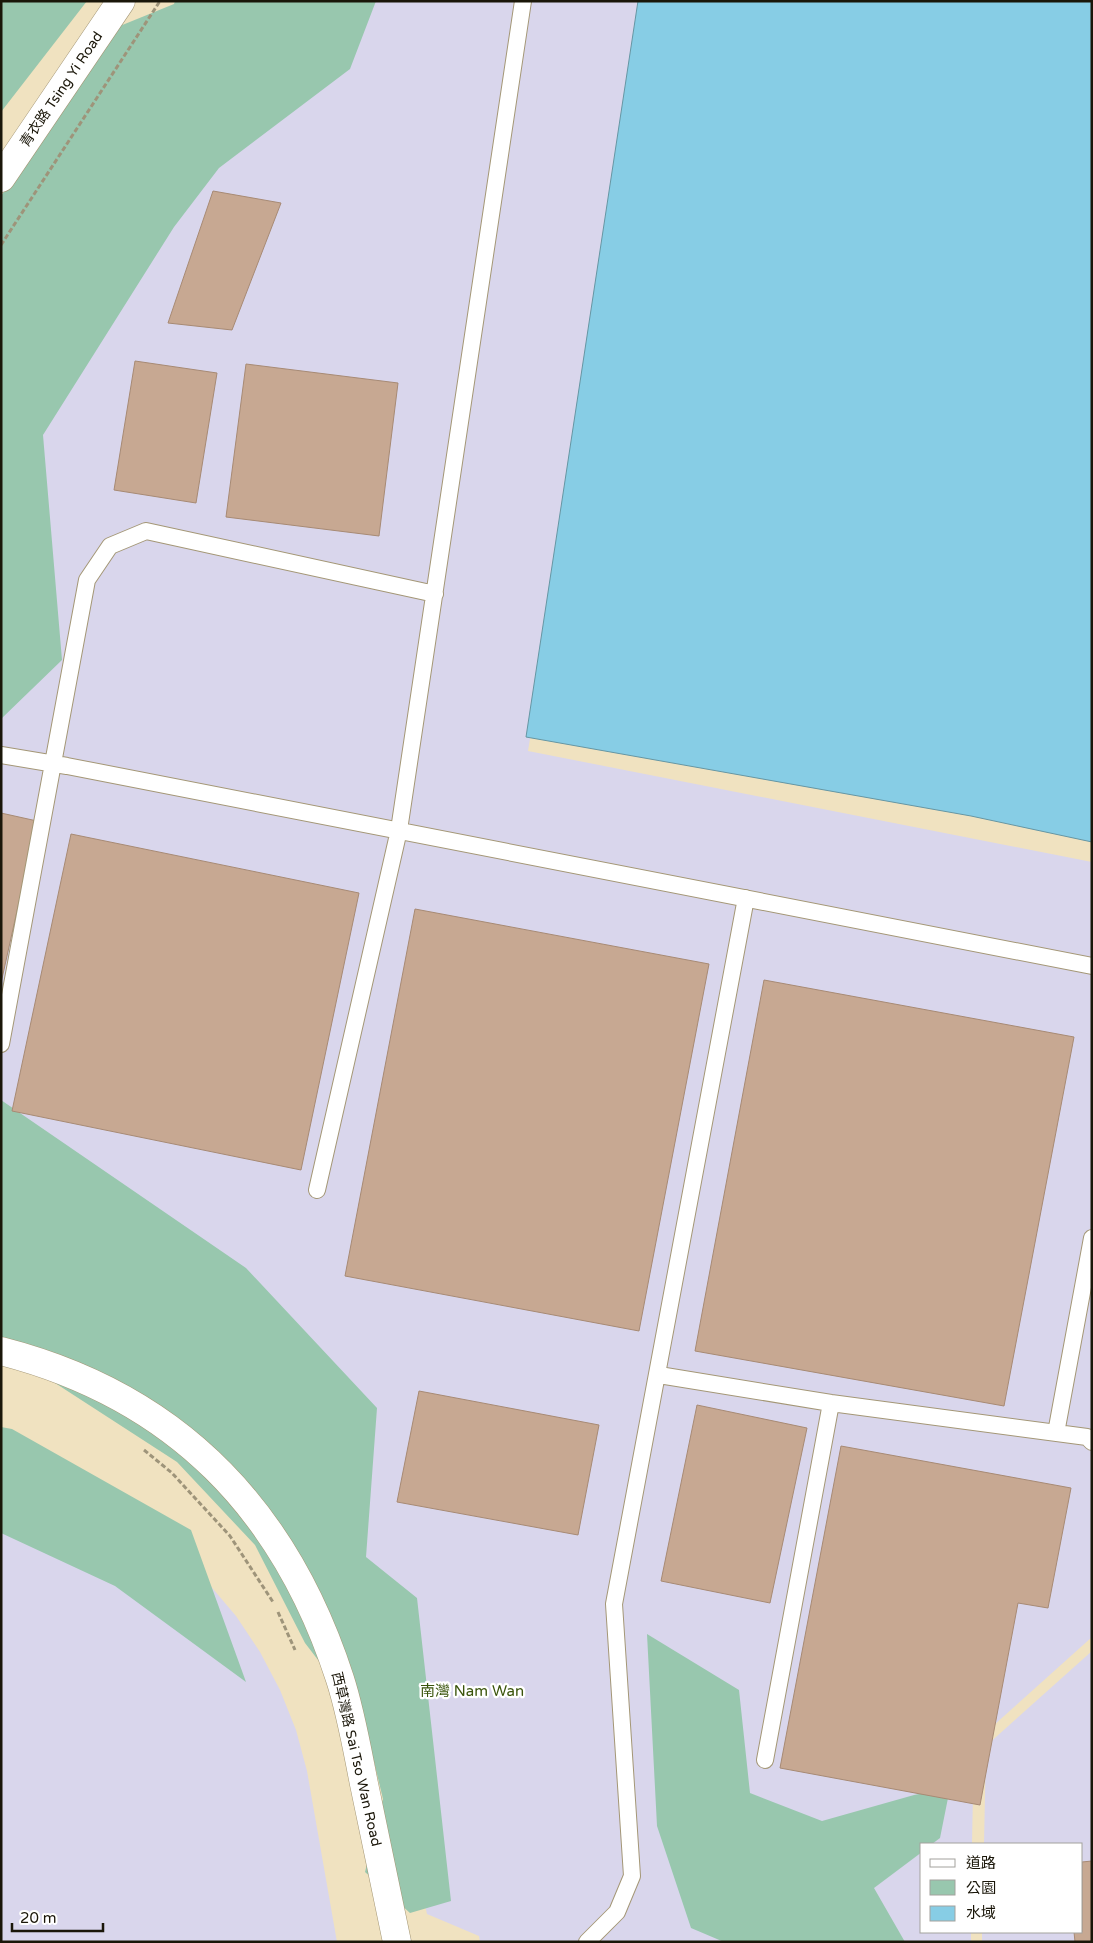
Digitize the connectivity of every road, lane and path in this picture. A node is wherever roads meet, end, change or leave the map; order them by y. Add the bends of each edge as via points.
1 (120, 1) edge
2 (160, 1) edge
3 (523, 1) edge
4 (1, 178) edge
5 (1, 245) edge
6 (435, 594) junction
7 (1, 755) edge
8 (53, 763) junction
9 (399, 830) junction
10 (746, 898) junction
11 (1092, 966) edge
12 (1, 1044) edge
13 (317, 1190) dead end
14 (1092, 1238) edge
15 (1, 1351) edge
16 (659, 1375) junction
17 (832, 1403) junction
18 (1056, 1433) junction
19 (1092, 1442) edge
20 (137, 1444) dead end
21 (297, 1654) dead end
22 (764, 1760) dead end
23 (397, 1942) edge
24 (587, 1942) edge

1 - 4 street, 青衣路 Tsing Yi Road
2 - 5 path
3 - 6 lane
6 - 8 lane via 146,531 110,546 87,580
6 - 9 lane
7 - 8 lane
8 - 9 lane
8 - 12 lane
9 - 10 lane
9 - 13 lane
10 - 11 lane
10 - 16 lane
14 - 18 lane
15 - 23 street, 西草灣路 Sai Tso Wan Road via 70,1372 154,1416 224,1476 258,1516 306,1592 340,1681
16 - 17 lane
16 - 24 lane via 614,1604 632,1876 617,1912
17 - 18 lane
17 - 22 lane
18 - 19 lane via 1086,1437
20 - 21 path via 172,1473 230,1536 275,1604

